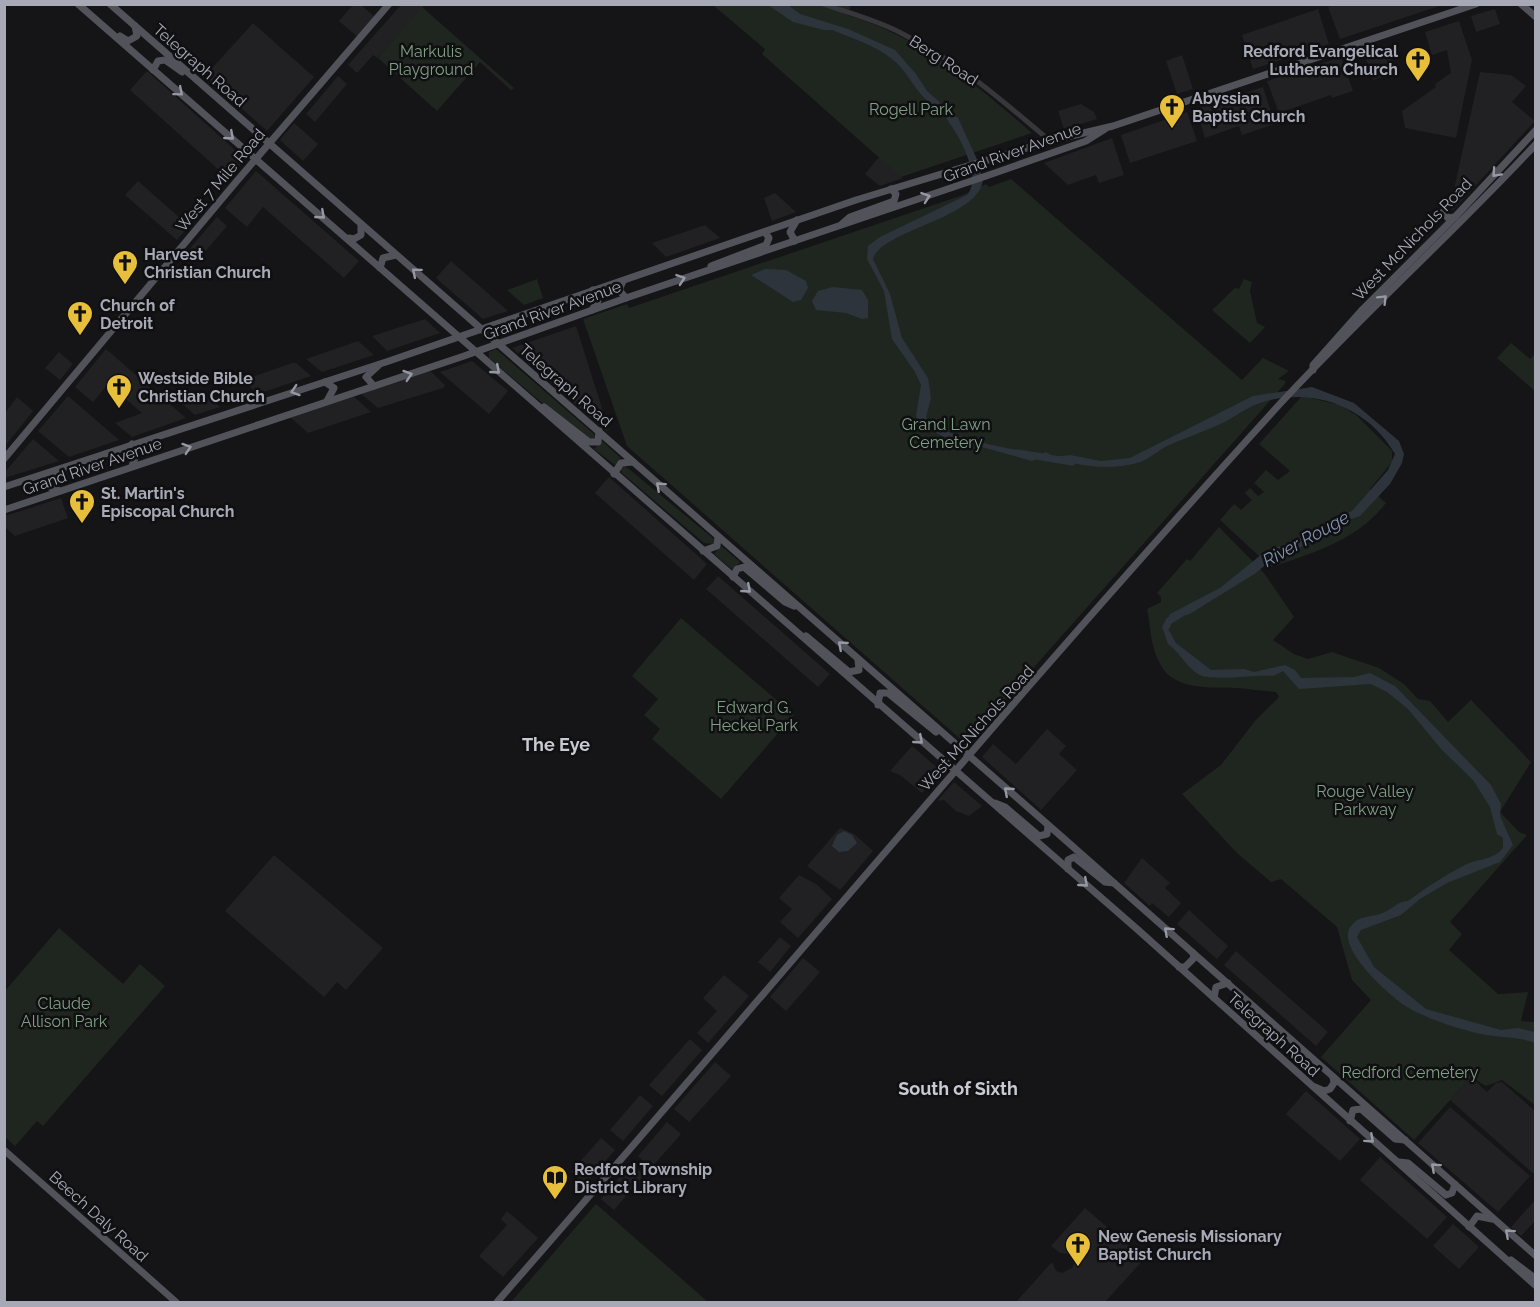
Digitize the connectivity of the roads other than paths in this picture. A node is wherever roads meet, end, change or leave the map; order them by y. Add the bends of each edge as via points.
1 (110, 4) edge
2 (389, 4) edge
3 (823, 4) edge
4 (1476, 4) edge
5 (1521, 4) edge
6 (79, 5) edge
7 (1536, 16) edge
8 (135, 26) junction
9 (153, 70) junction
10 (218, 97) junction
11 (1106, 129) junction
12 (1536, 130) edge
13 (1050, 141) junction
14 (269, 143) junction
15 (1536, 144) edge
16 (1033, 146) junction
17 (1056, 151) junction
18 (255, 158) junction
19 (1036, 159) junction
20 (891, 189) junction
21 (1468, 203) junction
22 (1475, 210) junction
23 (1443, 212) dead end
24 (1456, 216) junction
25 (797, 220) junction
26 (1464, 221) junction
27 (360, 224) junction
28 (840, 226) junction
29 (765, 232) junction
30 (346, 237) junction
31 (795, 241) junction
32 (396, 255) junction
33 (380, 268) junction
34 (701, 273) junction
35 (623, 280) junction
36 (593, 290) junction
37 (626, 298) junction
38 (592, 310) junction
39 (482, 329) junction
40 (459, 337) junction
41 (498, 344) junction
42 (476, 352) junction
43 (379, 364) junction
44 (1313, 370) junction
45 (323, 381) junction
46 (374, 386) junction
47 (531, 400) junction
48 (327, 401) junction
49 (599, 431) junction
50 (132, 444) junction
51 (4, 459) edge
52 (633, 462) junction
53 (71, 465) junction
54 (132, 466) junction
55 (614, 474) junction
56 (4, 486) edge
57 (61, 490) junction
58 (4, 510) edge
59 (718, 537) junction
60 (703, 551) junction
61 (733, 577) junction
62 (799, 608) junction
63 (791, 627) junction
64 (858, 660) junction
65 (880, 707) junction
66 (949, 739) junction
67 (969, 756) junction
68 (956, 771) junction
69 (993, 803) junction
70 (1048, 826) junction
71 (1068, 869) junction
72 (1114, 883) junction
73 (1194, 953) junction
74 (1179, 967) junction
75 (1228, 983) junction
76 (1214, 998) junction
77 (1333, 1077) junction
78 (1310, 1085) junction
79 (1350, 1121) junction
80 (1405, 1140) junction
81 (4, 1150) edge
82 (1399, 1162) junction
83 (1455, 1185) junction
84 (1495, 1220) junction
85 (1470, 1227) junction
86 (1498, 1252) junction
87 (1536, 1257) edge
88 (1536, 1279) edge
89 (1536, 1286) edge
90 (176, 1302) edge
91 (497, 1302) edge

1 - 8 main road, Telegraph Road
2 - 14 main road, West 7 Mile Road
3 - 13 street, Berg Road via 893,29 950,62
4 - 11 main road, Grand River Avenue
5 - 7 main road
6 - 8 main road via 128,40 137,36
6 - 9 main road, Telegraph Road
8 - 10 main road, Telegraph Road
9 - 10 main road via 165,60
9 -> 18 main road, Telegraph Road
10 - 14 main road, Telegraph Road
11 - 13 main road, Grand River Avenue
11 - 17 main road, Grand River Avenue
12 -> 21 main road, West McNichols Road
13 - 16 main road, Grand River Avenue
13 - 17 main road
14 - 18 main road, West 7 Mile Road
14 - 27 main road, Telegraph Road
15 - 22 main road, West McNichols Road
16 - 19 main road
16 - 20 main road, Grand River Avenue
17 - 19 main road, Grand River Avenue
18 -> 30 main road, Telegraph Road
18 - 51 main road, West 7 Mile Road
28 -> 19 main road, Grand River Avenue
20 - 25 main road, Grand River Avenue
20 - 28 main road via 896,196 894,201 850,217
21 - 22 main road
21 - 24 main road, West McNichols Road
22 - 26 main road, West McNichols Road
23 - 24 main road via 1448,218
24 - 26 main road
24 - 44 main road, West McNichols Road via 1361,310 1313,365
25 - 29 main road, Grand River Avenue
25 - 31 main road via 790,232
44 -> 26 main road, West McNichols Road
27 - 30 main road via 361,235 354,239
27 - 32 main road, Telegraph Road
28 - 31 main road, Grand River Avenue
29 - 34 main road via 769,238 766,245 718,261
29 - 35 main road, Grand River Avenue
30 - 33 main road, Telegraph Road
31 - 34 main road, Grand River Avenue
32 - 33 main road via 383,258
39 -> 32 main road, Telegraph Road
33 - 40 main road, Telegraph Road
37 -> 34 main road, Grand River Avenue
35 - 36 main road, Grand River Avenue
35 - 37 main road via 619,290
36 - 38 main road via 598,297
36 - 39 main road, Grand River Avenue
37 - 38 main road, Grand River Avenue
38 - 41 main road, Grand River Avenue
39 - 40 main road, Grand River Avenue
39 - 41 main road, Telegraph Road
40 - 42 main road, Telegraph Road
40 - 43 main road, Grand River Avenue
41 - 42 main road, Grand River Avenue
41 - 49 main road, Telegraph Road
46 -> 42 main road, Grand River Avenue
42 -> 47 main road, Telegraph Road
43 - 45 main road, Grand River Avenue
43 - 46 main road via 366,377
44 - 67 main road, West McNichols Road
45 - 48 main road via 334,388
45 -> 50 main road, Grand River Avenue
46 - 48 main road, Grand River Avenue
47 - 49 main road via 590,442 598,442
47 - 55 main road, Telegraph Road
54 -> 48 main road, Grand River Avenue
49 - 52 main road, Telegraph Road
50 - 53 main road, Grand River Avenue
50 - 54 main road via 138,454
52 - 55 main road via 621,463
59 -> 52 main road, Telegraph Road
53 - 56 main road, Grand River Avenue
53 - 57 main road via 48,480 51,488
54 - 57 main road, Grand River Avenue
55 - 60 main road, Telegraph Road
57 - 58 main road, Grand River Avenue
59 - 60 main road via 717,546
59 - 62 main road, Telegraph Road
60 - 61 main road, Telegraph Road
61 - 62 main road via 737,569 744,567 785,602
61 -> 63 main road, Telegraph Road
64 -> 62 main road, Telegraph Road
63 - 64 main road via 814,641 849,672 859,670
63 - 65 main road, Telegraph Road
64 - 66 main road, Telegraph Road
65 - 66 main road, Telegraph Road via 880,693 888,693 926,726
65 -> 68 main road, Telegraph Road
66 - 67 main road, Telegraph Road
67 - 68 main road, West McNichols Road
70 -> 67 main road, Telegraph Road
68 - 69 main road, Telegraph Road
68 - 91 main road, West McNichols Road
69 - 70 main road, Telegraph Road via 1005,807 1039,836 1047,834
69 - 71 main road, Telegraph Road
70 - 72 main road, Telegraph Road
71 - 72 main road via 1068,860 1074,857 1105,882
71 -> 74 main road, Telegraph Road
73 -> 72 main road, Telegraph Road
73 - 74 main road via 1190,963
73 - 75 main road, Telegraph Road
74 - 76 main road, Telegraph Road
75 - 76 main road via 1216,987
75 - 77 main road, Telegraph Road
76 - 78 main road, Telegraph Road
77 - 78 main road via 1333,1086 1327,1090
77 - 80 main road, Telegraph Road
78 - 79 main road, Telegraph Road
79 - 80 main road via 1353,1110 1361,1109 1395,1139
79 -> 82 main road, Telegraph Road
83 -> 80 main road, Telegraph Road
81 - 90 main road, Beech Daly Road
82 - 83 main road via 1408,1163 1446,1196
82 - 85 main road, Telegraph Road
83 - 84 main road, Telegraph Road
84 - 85 main road via 1477,1216
87 -> 84 main road, Telegraph Road
85 - 86 main road, Telegraph Road
86 - 88 main road
86 - 89 main road, Telegraph Road

